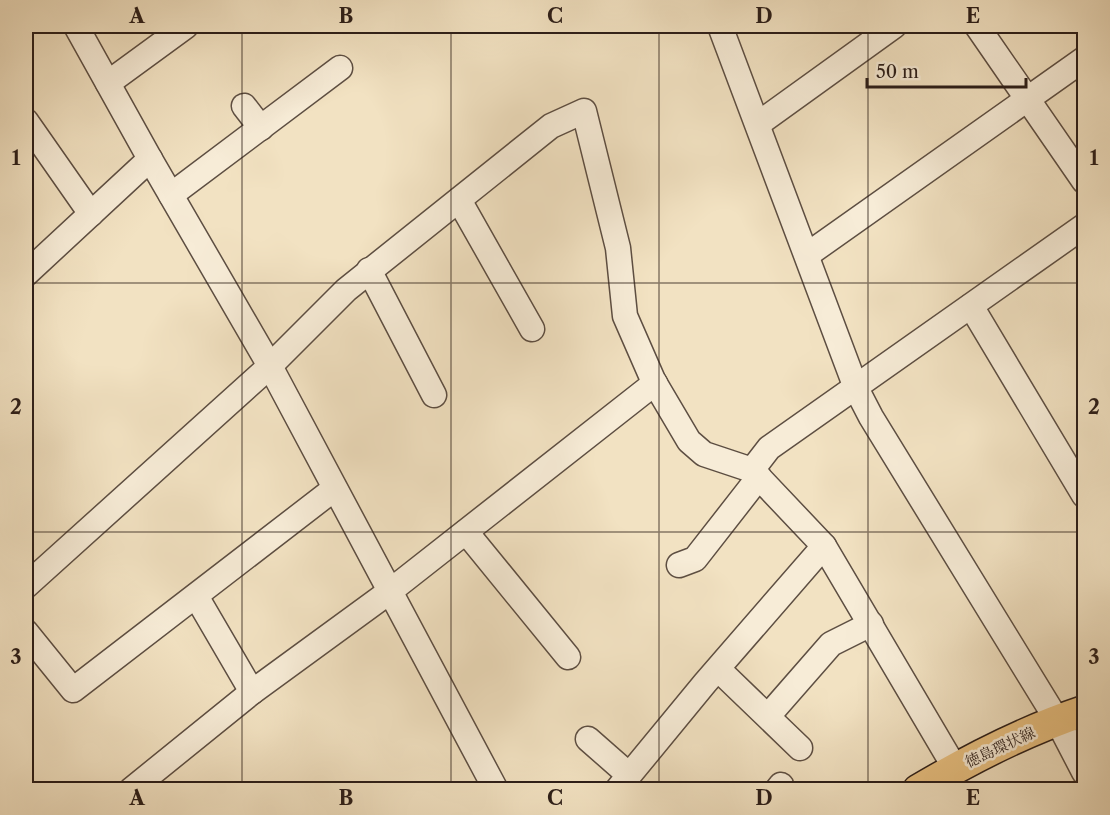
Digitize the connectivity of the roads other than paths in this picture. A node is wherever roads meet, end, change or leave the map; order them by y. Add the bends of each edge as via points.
1 (76, 26) edge
2 (186, 26) edge
3 (720, 26) edge
4 (894, 26) edge
5 (977, 26) edge
6 (1084, 59) edge
7 (340, 68) dead end
8 (108, 83) junction
9 (1027, 98) junction
10 (244, 106) dead end
11 (26, 121) edge
12 (758, 124) junction
13 (261, 128) junction
14 (150, 159) junction
15 (1084, 180) edge
16 (171, 195) junction
17 (459, 200) junction
18 (91, 214) junction
19 (1084, 226) edge
20 (807, 255) junction
21 (369, 270) junction
22 (26, 274) edge
23 (971, 306) junction
24 (532, 329) dead end
25 (270, 366) junction
26 (655, 383) junction
27 (856, 388) junction
28 (434, 395) dead end
29 (756, 473) junction
30 (334, 489) junction
31 (1084, 495) edge
32 (466, 532) junction
33 (824, 546) junction
34 (679, 565) dead end
35 (26, 586) edge
36 (389, 592) junction
37 (196, 596) junction
38 (871, 624) junction
39 (26, 632) edge
40 (568, 657) dead end
41 (718, 669) junction
42 (252, 692) junction
43 (768, 716) junction
44 (1071, 716) edge
45 (588, 739) dead end
46 (801, 748) dead end
47 (955, 768) junction
48 (1084, 772) edge
49 (623, 782) edge
50 (131, 789) edge
51 (496, 789) edge
52 (918, 789) edge

1 - 8 street
2 - 8 street
3 - 12 street
4 - 12 street
5 - 9 street
6 - 9 street
7 - 13 street
8 - 14 street
9 - 15 street
9 - 20 street
10 - 13 street
11 - 18 street
12 - 20 street
13 - 16 street
14 - 16 street
14 - 18 street
16 - 25 street
17 - 21 street
17 - 24 street
17 - 26 street via 551,126 584,111 618,248 625,316
18 - 22 street
19 - 23 street
20 - 27 street
21 - 25 street
21 - 28 street
23 - 27 street
23 - 31 street
25 - 30 street
25 - 35 street
26 - 29 street via 689,441 704,454
26 - 32 street
27 - 29 street via 769,448
27 - 44 street via 871,417
29 - 33 street
29 - 34 street via 695,560
30 - 36 street
30 - 37 street
32 - 36 street
32 - 40 street
33 - 38 street
33 - 41 street
36 - 42 street
36 - 51 street
37 - 39 street via 73,690
37 - 42 street
38 - 43 street via 831,644
38 - 47 street
41 - 43 street
41 - 49 street
42 - 50 street
43 - 46 street
44 - 47 main road, 徳島環状線
44 - 48 street
45 - 49 street
47 - 52 main road, 徳島環状線

